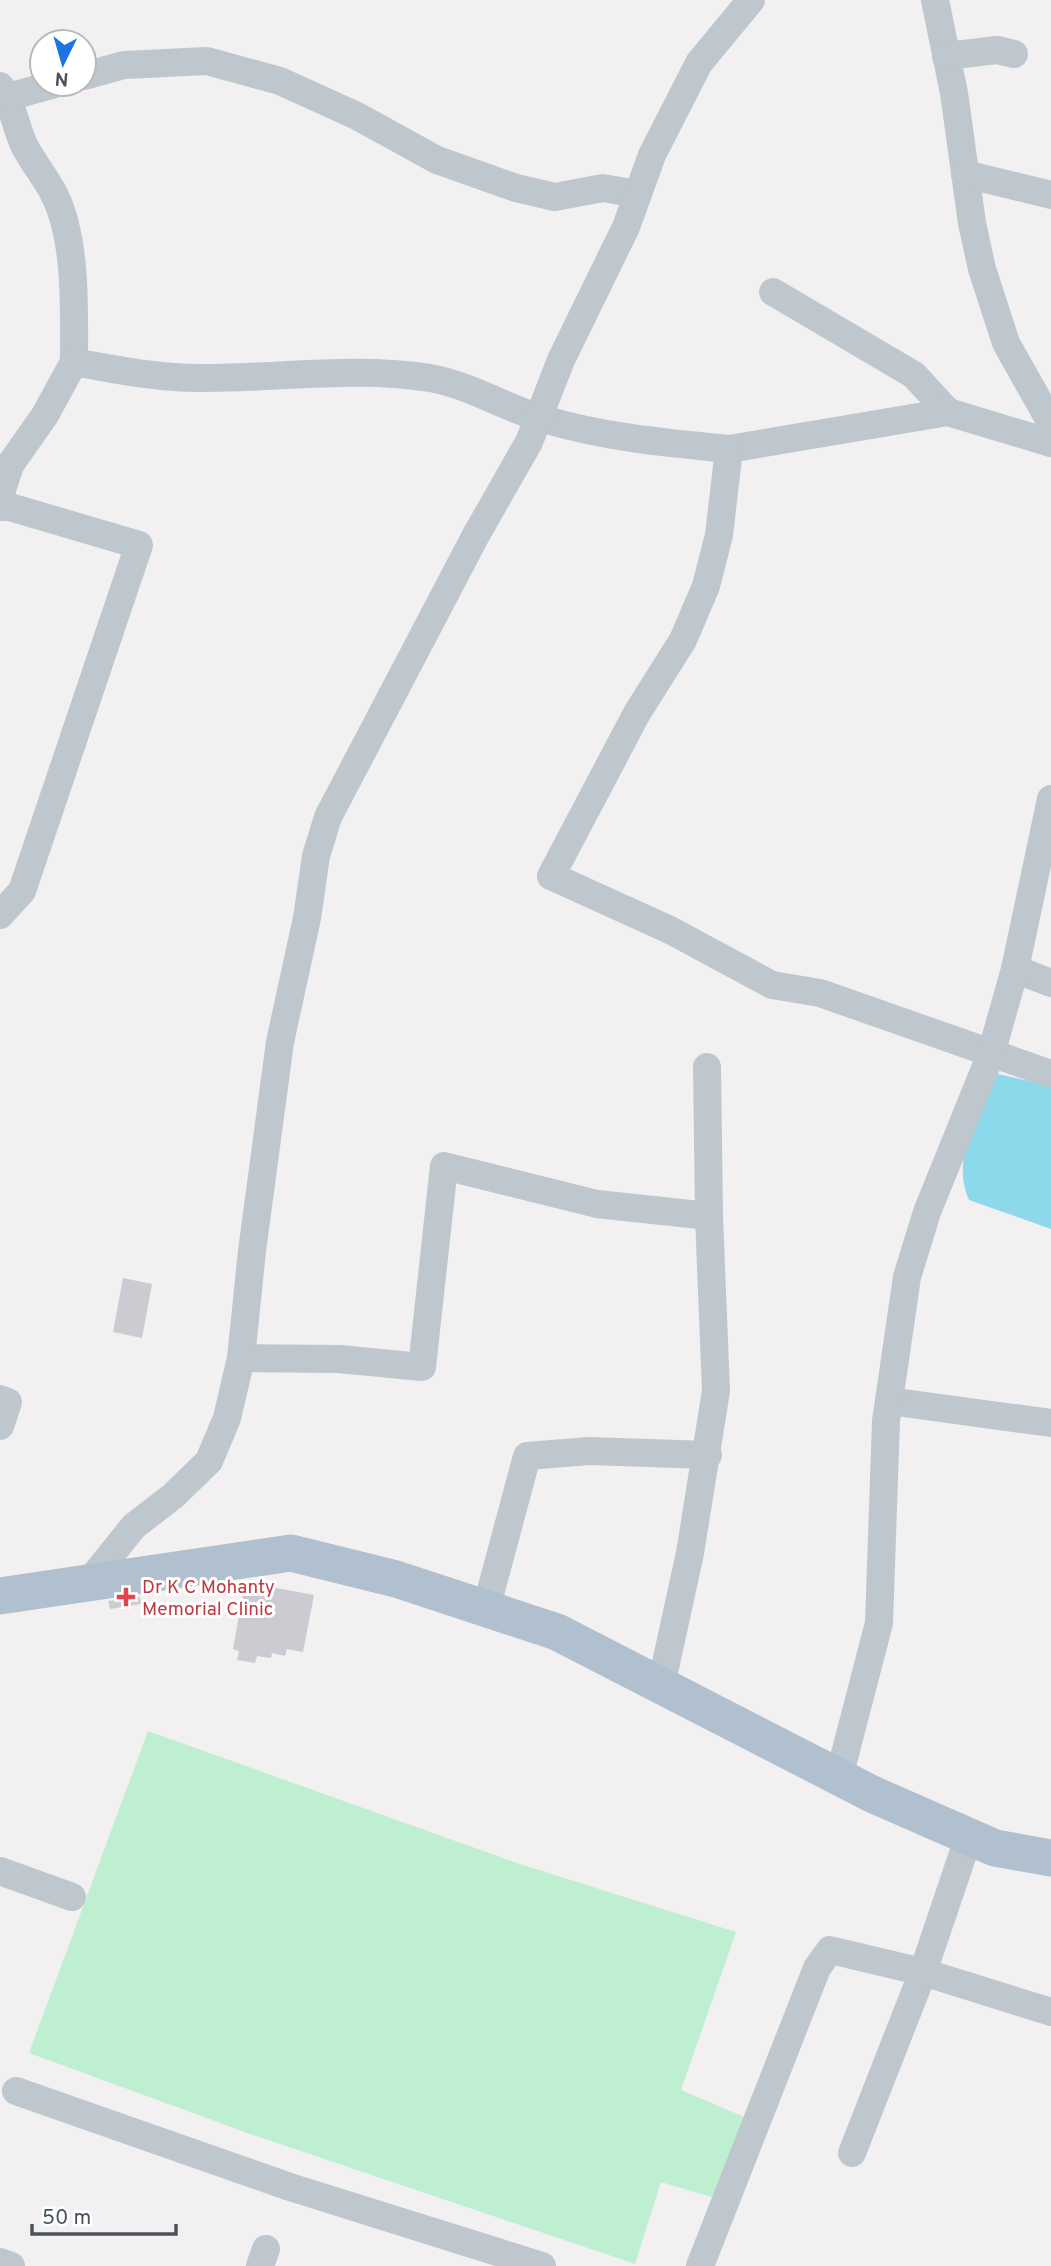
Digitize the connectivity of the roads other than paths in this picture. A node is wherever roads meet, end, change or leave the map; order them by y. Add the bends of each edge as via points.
1 (751, 0) edge
2 (934, 0) edge
3 (1014, 54) dead end
4 (946, 56) junction
5 (98, 72) edge
6 (28, 88) edge
7 (4, 91) edge
8 (965, 174) junction
9 (638, 194) junction
10 (1051, 195) edge
11 (774, 292) dead end
12 (74, 362) junction
13 (948, 412) junction
14 (539, 418) junction
15 (1051, 423) edge
16 (1051, 443) edge
17 (729, 449) junction
18 (0, 496) edge
19 (0, 507) edge
20 (1051, 799) edge
21 (0, 915) edge
22 (1015, 969) junction
23 (1051, 983) edge
24 (991, 1054) junction
25 (708, 1067) dead end
26 (1051, 1074) edge
27 (709, 1216) junction
28 (241, 1358) junction
29 (0, 1399) edge
30 (889, 1401) junction
31 (1051, 1423) edge
32 (0, 1426) edge
33 (708, 1455) junction
34 (89, 1582) junction
35 (0, 1596) edge
36 (486, 1609) junction
37 (661, 1686) junction
38 (839, 1777) junction
39 (969, 1836) junction
40 (1051, 1858) edge
41 (0, 1871) edge
42 (72, 1897) dead end
43 (923, 1972) junction
44 (1051, 2012) edge
45 (16, 2091) dead end
46 (852, 2153) dead end
47 (0, 2262) edge
48 (11, 2266) edge
49 (542, 2266) edge
50 (700, 2266) edge

1 - 9 street via 699,63 652,155
2 - 4 street
3 - 4 street via 997,50
4 - 8 street
5 - 9 street via 124,65 207,61 280,81 437,160 516,188 555,197 603,188
6 - 7 street
7 - 12 street via 36,170 55,196 67,234
8 - 10 street
8 - 15 street via 982,269 1006,343
9 - 14 street
11 - 13 street via 914,375
12 - 14 street via 202,379 377,374 429,378 468,388
12 - 18 street via 10,466
13 - 16 street
13 - 17 street
14 - 17 street via 631,437
14 - 28 street via 328,817 316,856 280,1042
17 - 24 street via 719,535 706,586 682,640 637,713 551,876 670,930 772,985 820,993
19 - 21 street via 139,545 22,891
20 - 22 street
22 - 23 street
22 - 24 street
24 - 26 street
24 - 30 street via 927,1212 907,1278
25 - 27 street
27 - 28 street via 597,1204 444,1166 422,1367 339,1359
27 - 33 street via 716,1391
28 - 34 street via 228,1418 209,1461 134,1526
29 - 32 street via 8,1402
30 - 31 street
30 - 38 street via 879,1623
33 - 36 street via 589,1451 527,1456
33 - 37 street
34 - 35 main road
34 - 36 main road via 291,1553 396,1579
36 - 37 main road via 557,1632
37 - 38 main road
38 - 39 main road
39 - 40 main road via 995,1848
39 - 43 street
41 - 42 street
43 - 44 street
43 - 46 street
43 - 50 street via 830,1950 817,1968
45 - 49 street via 290,2188
47 - 48 street

